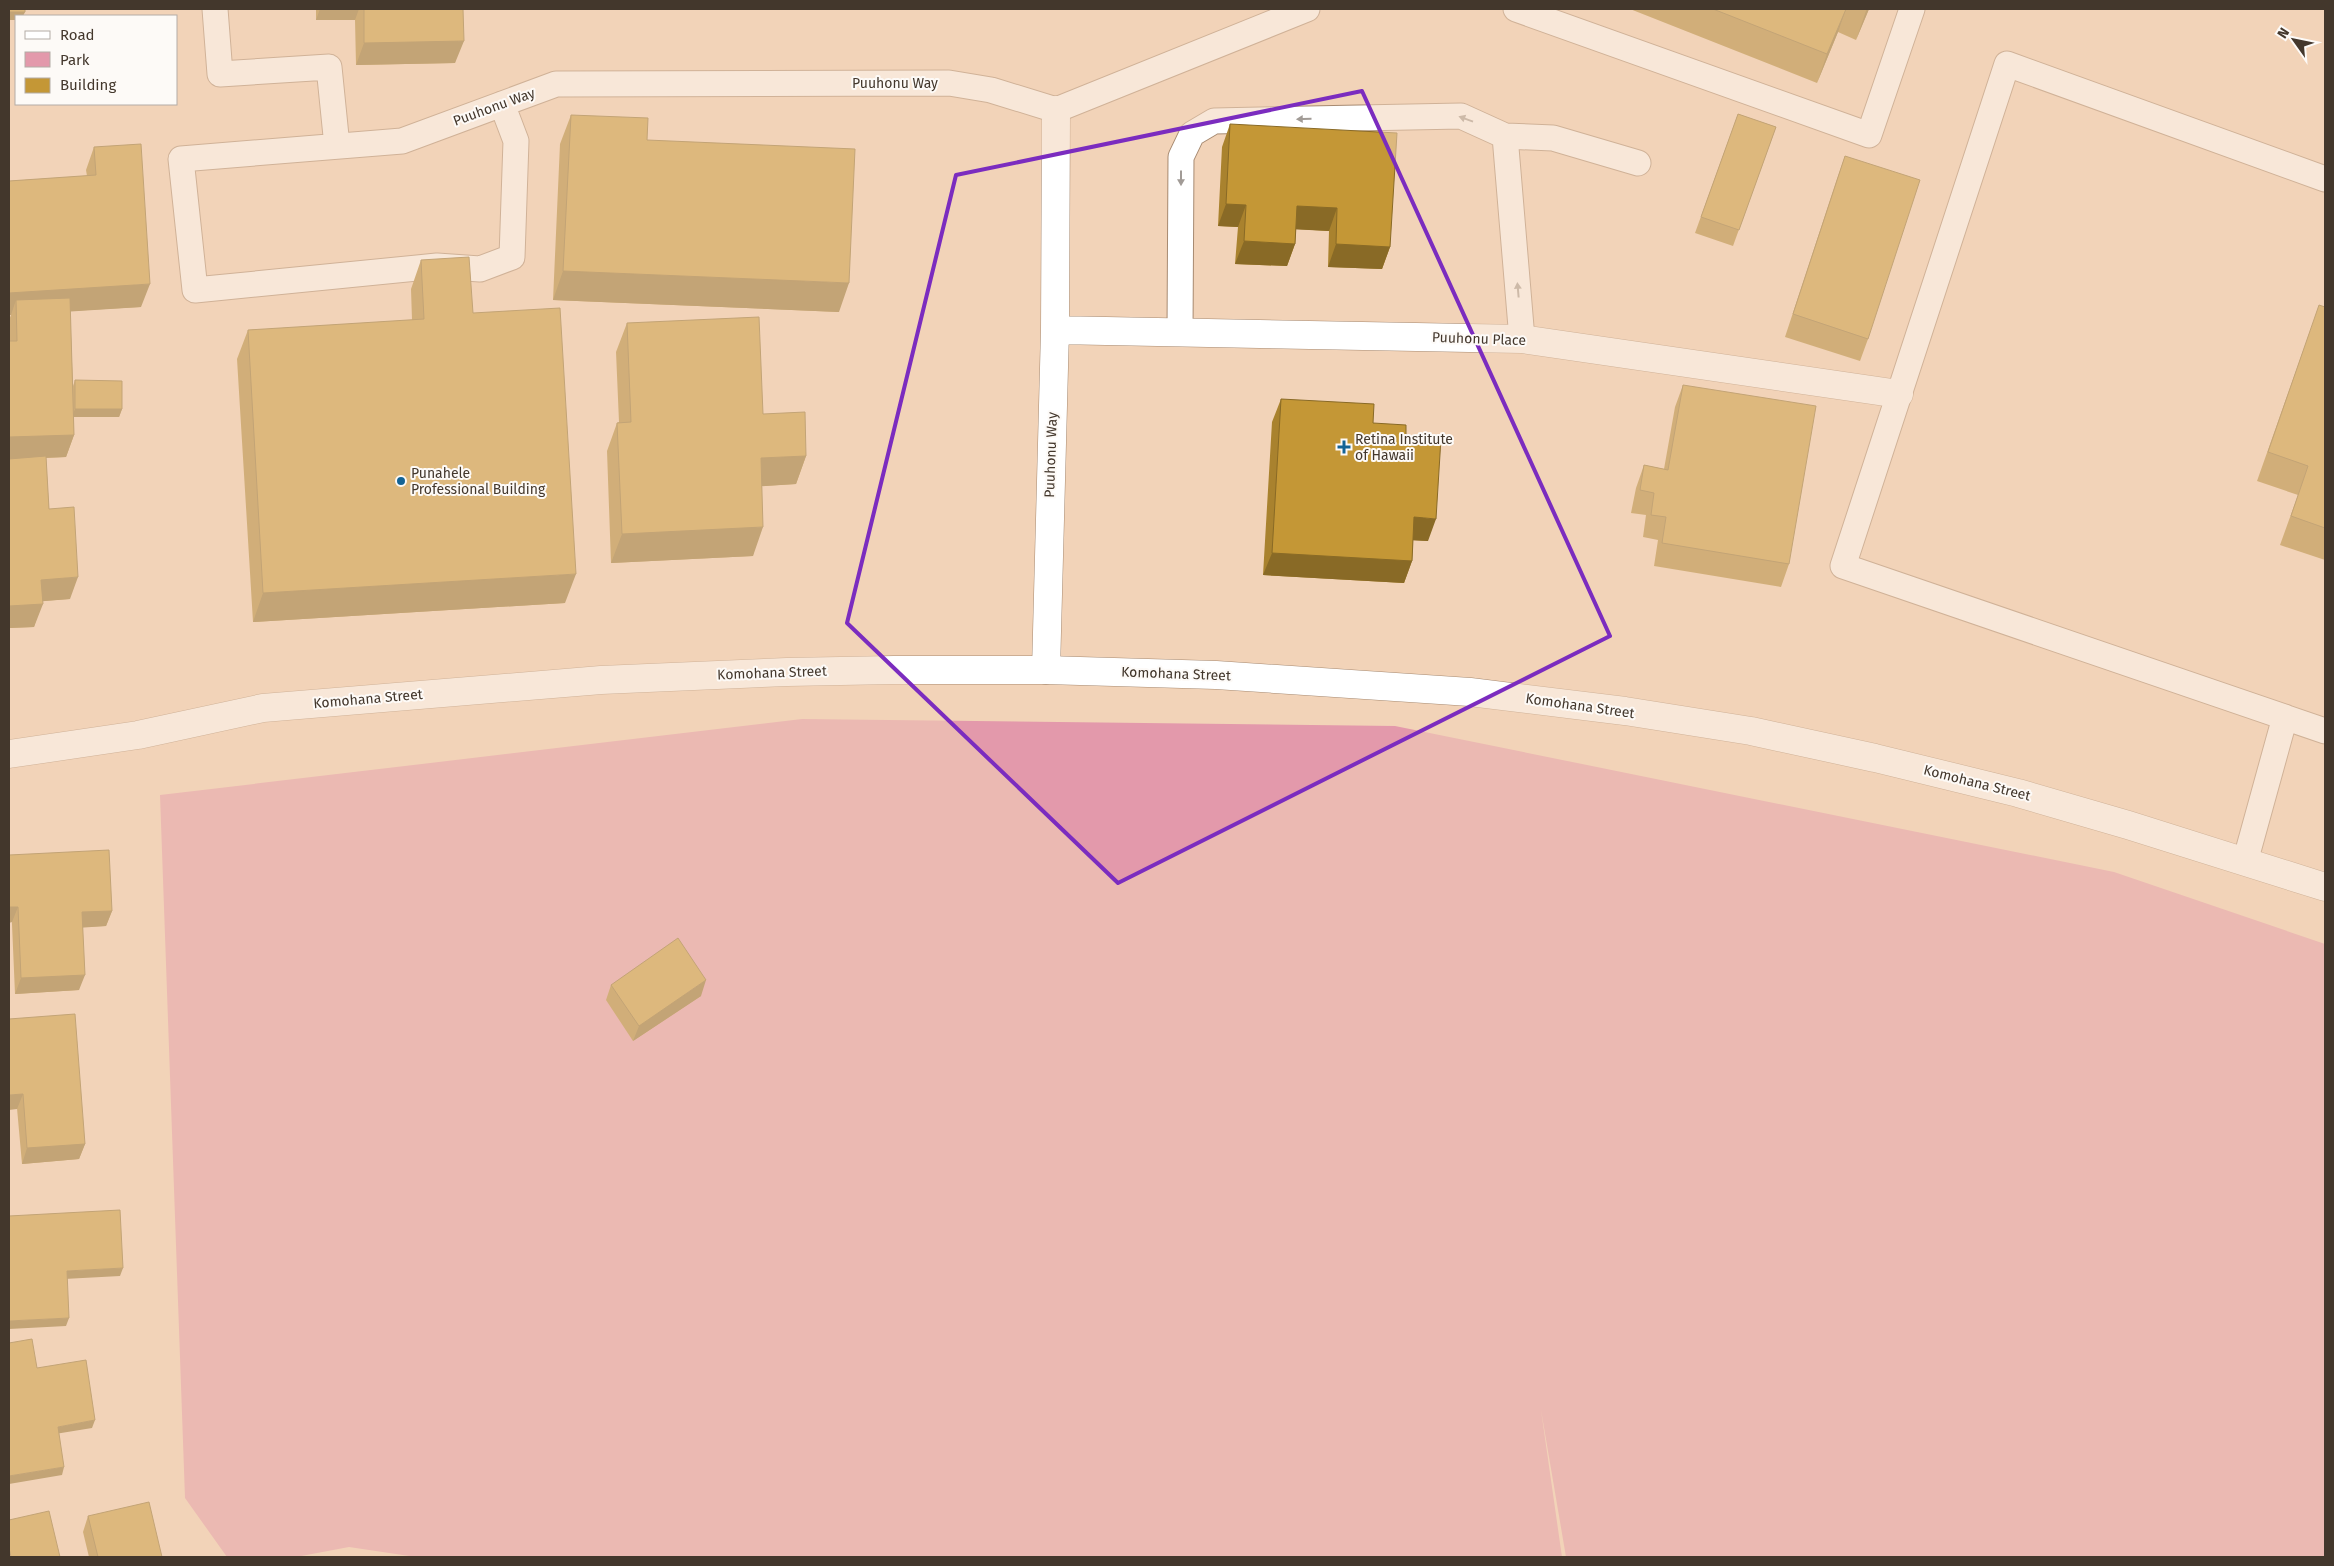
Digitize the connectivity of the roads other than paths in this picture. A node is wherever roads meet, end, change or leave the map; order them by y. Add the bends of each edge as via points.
1 (215, 9) edge
2 (1307, 9) edge
3 (1912, 9) edge
4 (1530, 11) edge
5 (502, 104) junction
6 (1056, 110) junction
7 (1505, 136) junction
8 (337, 146) junction
9 (1638, 163) dead end
10 (2325, 180) edge
11 (1055, 330) junction
12 (1180, 333) junction
13 (1522, 339) junction
14 (1899, 394) junction
15 (1046, 670) junction
16 (2285, 717) junction
17 (2325, 731) edge
18 (9, 754) edge
19 (2245, 862) junction
20 (2325, 887) edge

1 - 8 lane via 220,74 329,67
2 - 6 lane
3 - 4 lane via 1869,135
5 - 6 lane, Puuhonu Way via 556,84 949,83 991,90
5 - 8 lane, Puuhonu Way via 402,141
5 - 8 lane, Puuhonu Way via 516,141 512,257 480,269 437,266 194,290 181,159
6 - 11 main road, Puuhonu Way
7 - 9 lane via 1553,138
7 -> 12 lane via 1461,116 1214,121 1192,134 1181,157
13 -> 7 lane
10 - 14 lane via 2007,64
11 - 12 main road, Puuhonu Place
11 - 15 main road, Puuhonu Way
12 - 13 main road, Puuhonu Place
13 - 14 main road, Puuhonu Place
14 - 16 lane via 1843,566
15 - 18 main road, Komohana Street via 820,671 601,680 263,708 138,736
15 - 19 main road, Komohana Street via 1216,675 1470,692 1750,731 2018,793
16 - 17 lane
16 - 19 lane
19 - 20 main road, Komohana Street

